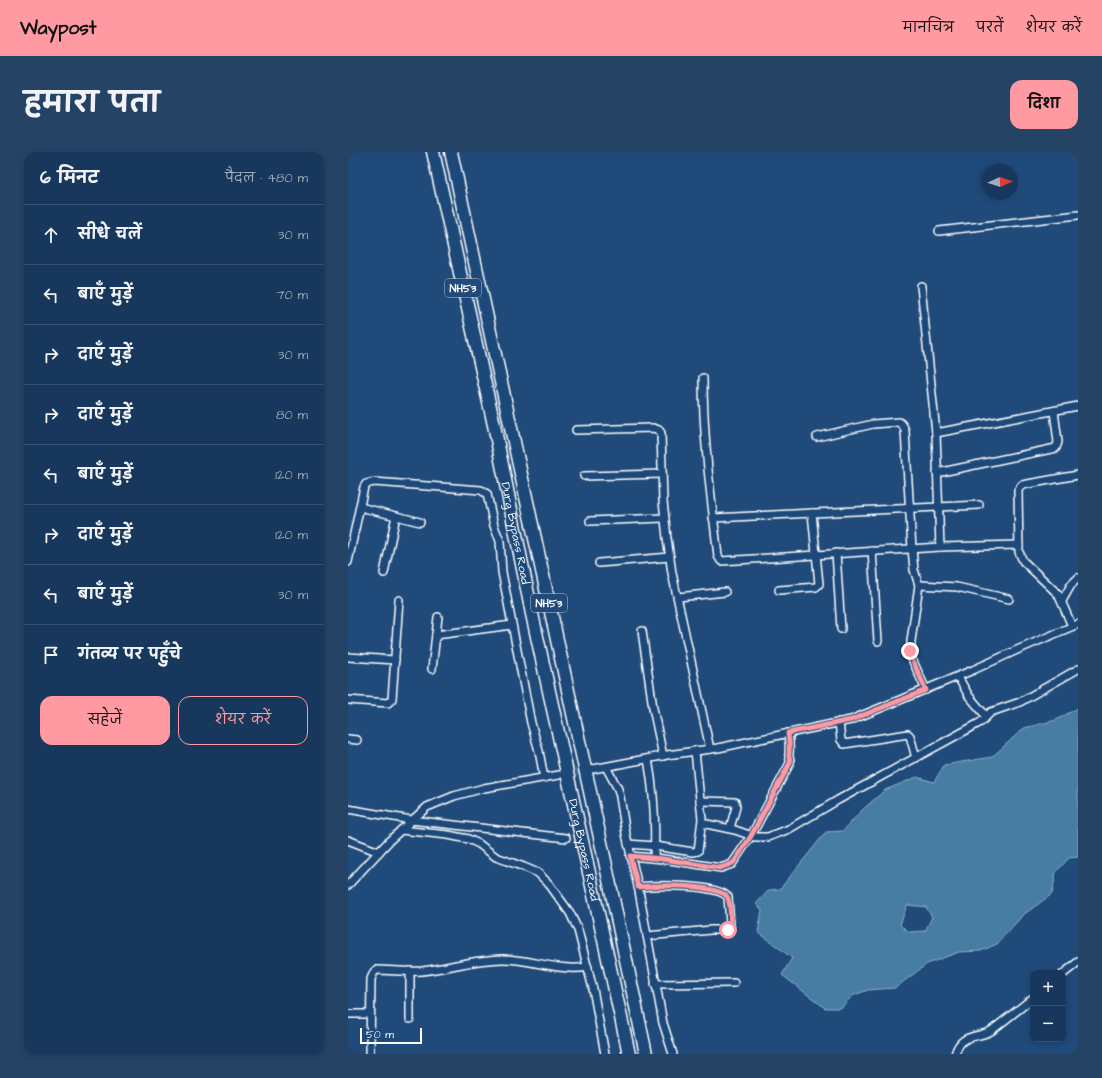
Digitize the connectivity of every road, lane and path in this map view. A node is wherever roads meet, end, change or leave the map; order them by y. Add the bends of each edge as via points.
1 (433, 152) edge
2 (451, 152) edge
3 (1078, 215) edge
4 (939, 231) dead end
5 (921, 286) dead end
6 (703, 378) dead end
7 (1078, 406) edge
8 (1054, 411) junction
9 (576, 430) dead end
10 (936, 434) junction
11 (817, 437) dead end
12 (938, 473) junction
13 (662, 474) junction
14 (1078, 475) edge
15 (584, 476) dead end
16 (979, 505) dead end
17 (360, 507) junction
18 (939, 507) junction
19 (909, 509) junction
20 (812, 513) junction
21 (396, 516) junction
22 (664, 518) junction
23 (713, 518) junction
24 (590, 521) dead end
25 (420, 522) dead end
26 (1019, 546) junction
27 (940, 547) junction
28 (912, 548) junction
29 (872, 551) junction
30 (836, 553) junction
31 (816, 554) junction
32 (670, 558) junction
33 (348, 562) edge
34 (599, 563) dead end
35 (384, 573) dead end
36 (1078, 578) edge
37 (919, 585) junction
38 (779, 590) dead end
39 (725, 592) dead end
40 (678, 596) junction
41 (1009, 598) dead end
42 (399, 600) dead end
43 (1062, 601) junction
44 (438, 617) dead end
45 (1075, 625) edge
46 (512, 626) junction
47 (841, 629) dead end
48 (642, 631) dead end
49 (436, 635) junction
50 (878, 641) dead end
51 (348, 657) edge
52 (395, 660) junction
53 (432, 669) dead end
54 (1078, 669) edge
55 (958, 676) junction
56 (926, 690) junction
57 (348, 700) edge
58 (986, 716) junction
59 (839, 722) junction
60 (788, 733) junction
61 (348, 739) edge
62 (357, 740) dead end
63 (710, 749) junction
64 (694, 751) junction
65 (663, 756) junction
66 (916, 758) junction
67 (648, 759) junction
68 (606, 767) junction
69 (593, 769) tunnel mouth
70 (559, 775) tunnel mouth
71 (544, 778) junction
72 (700, 801) junction
73 (348, 809) edge
74 (411, 820) junction
75 (702, 823) junction
76 (402, 828) junction
77 (730, 828) junction
78 (747, 834) junction
79 (566, 838) dead end
80 (348, 840) edge
81 (628, 844) junction
82 (654, 846) junction
83 (379, 852) junction
84 (630, 856) junction
85 (654, 858) junction
86 (348, 885) edge
87 (638, 887) junction
88 (647, 936) junction
89 (1078, 962) edge
90 (588, 967) junction
91 (410, 971) junction
92 (1066, 972) edge
93 (734, 983) dead end
94 (656, 984) junction
95 (1030, 1000) edge
96 (348, 1014) edge
97 (370, 1014) junction
98 (410, 1019) dead end
99 (370, 1054) edge
100 (605, 1054) edge
101 (629, 1054) edge
102 (646, 1054) edge
103 (673, 1054) edge
104 (955, 1054) edge

1 - 101 highway, Durg Bypass Road / NH53
2 - 102 highway, Durg Bypass Road / NH53
3 - 4 street
5 - 10 street
6 - 23 street via 703,415
7 - 8 street
8 - 10 street
8 - 12 street via 1058,442 1056,448
9 - 13 street via 656,428 662,436
10 - 12 street
11 - 19 street via 874,424 902,424 905,431
12 - 18 street
13 - 15 street
13 - 22 street
14 - 26 street via 1020,487
16 - 18 street
17 - 21 street
17 - 33 street
17 - 46 street via 364,487 369,482 481,490 487,494 500,541 502,572
18 - 19 street
18 - 27 street
19 - 20 street
19 - 28 street
20 - 23 street
20 - 31 street
21 - 25 street
21 - 35 street
22 - 24 street
22 - 32 street
23 - 31 street via 718,556 721,561
26 - 27 street
26 - 43 street via 1023,561 1055,590
27 - 28 street
28 - 29 street
28 - 37 street via 914,570
29 - 30 street
29 - 50 street
30 - 31 street
30 - 47 street
31 - 38 street via 818,586
32 - 34 street
32 - 40 street
36 - 43 street
37 - 41 street via 957,587
37 - 56 street via 910,651
39 - 40 street
40 - 63 street
42 - 52 street
43 - 45 street
44 - 49 street
45 - 55 street
46 - 49 street
46 - 71 street via 530,724
48 - 65 street via 652,708
49 - 53 street
51 - 52 street
52 - 57 street via 391,702
54 - 58 street via 1020,702 995,710
55 - 56 street
55 - 58 street via 969,696
56 - 59 street via 851,720
58 - 66 street
59 - 60 street
59 - 66 street via 841,740 844,744 908,734
60 - 63 street
60 - 78 street via 791,761
61 - 62 street
63 - 64 street
64 - 65 street
64 - 72 street
65 - 67 street
66 - 78 street via 789,829 768,838
67 - 68 street
67 - 82 street via 654,798
68 - 69 street
68 - 81 street via 618,789
70 - 71 street
71 - 74 street via 454,796 427,807
72 - 75 street
72 - 77 street via 735,802
73 - 74 street
74 - 76 street
74 - 79 street
75 - 77 street
75 - 82 street via 699,848 696,852
76 - 83 street
76 - 90 street via 468,839 496,857 538,873 570,913 578,930
77 - 78 street
78 - 85 street via 734,862 720,868
80 - 83 street
81 - 82 street
81 - 84 street
82 - 85 street
83 - 86 street
84 - 85 street
84 - 87 street
87 - 88 street
87 - 88 street via 700,888 728,897 728,930
88 - 94 street
89 - 92 street
90 - 91 street via 569,968 504,959
90 - 100 street
91 - 97 street via 374,972 371,979
91 - 98 street
93 - 94 street
94 - 103 street via 664,1028
95 - 104 street via 991,1030 961,1041
96 - 97 street
97 - 99 street

